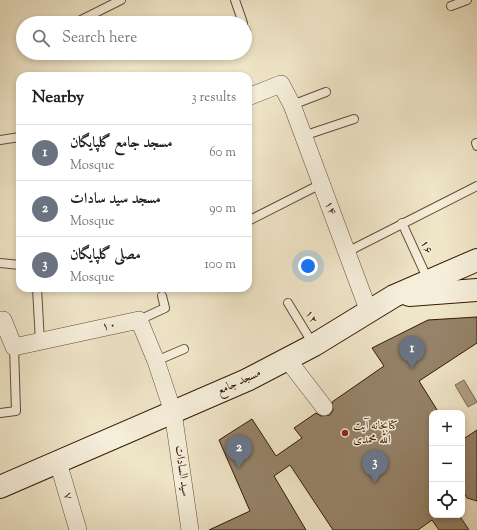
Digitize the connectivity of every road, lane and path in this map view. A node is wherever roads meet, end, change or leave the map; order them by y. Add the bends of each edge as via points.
1 (121, 0) edge
2 (235, 0) edge
3 (467, 0) edge
4 (451, 6) dead end
5 (89, 16) edge
6 (241, 16) edge
7 (326, 92) dead end
8 (252, 95) edge
9 (292, 105) junction
10 (354, 119) dead end
11 (303, 136) junction
12 (16, 138) edge
13 (0, 140) edge
14 (321, 184) junction
15 (477, 186) edge
16 (252, 219) edge
17 (402, 223) junction
18 (347, 252) junction
19 (477, 260) edge
20 (0, 263) edge
21 (16, 265) edge
22 (428, 281) junction
23 (477, 290) edge
24 (38, 292) edge
25 (162, 296) dead end
26 (394, 296) junction
27 (288, 303) dead end
28 (369, 312) junction
29 (0, 320) edge
30 (139, 320) junction
31 (40, 342) junction
32 (314, 345) junction
33 (14, 347) junction
34 (184, 349) dead end
35 (287, 359) junction
36 (156, 362) junction
37 (324, 407) dead end
38 (173, 412) junction
39 (0, 413) edge
40 (58, 462) junction
41 (0, 487) edge
42 (78, 530) edge
43 (190, 530) edge

1 - 5 lane
2 - 6 lane
3 - 4 lane
7 - 9 lane
8 - 9 street, ۱۴ via 281,84
9 - 11 street, ۱۴
10 - 11 lane
11 - 14 street, ۱۴
12 - 13 lane
14 - 16 lane
14 - 18 street, ۱۴
15 - 17 lane
17 - 18 lane
17 - 22 lane, ۱۶
18 - 28 street, ۱۴
19 - 22 main road
20 - 21 lane
22 - 26 main road
23 - 26 main road, مسجد جامع
24 - 31 lane
25 - 30 lane via 165,308
26 - 28 main road, مسجد جامع
27 - 32 lane, ۱۲
28 - 32 main road, مسجد جامع
29 - 33 street via 3,320
30 - 31 street, ۱۰
30 - 36 street
31 - 33 street, ۱۰
32 - 35 main road, مسجد جامع
33 - 39 lane via 16,411
34 - 36 lane
35 - 37 street
35 - 38 main road, مسجد جامع via 247,380
36 - 38 street
38 - 40 main road, مسجد جامع
38 - 43 street, سید السادات
40 - 41 main road, مسجد جامع
40 - 42 street, ۷

